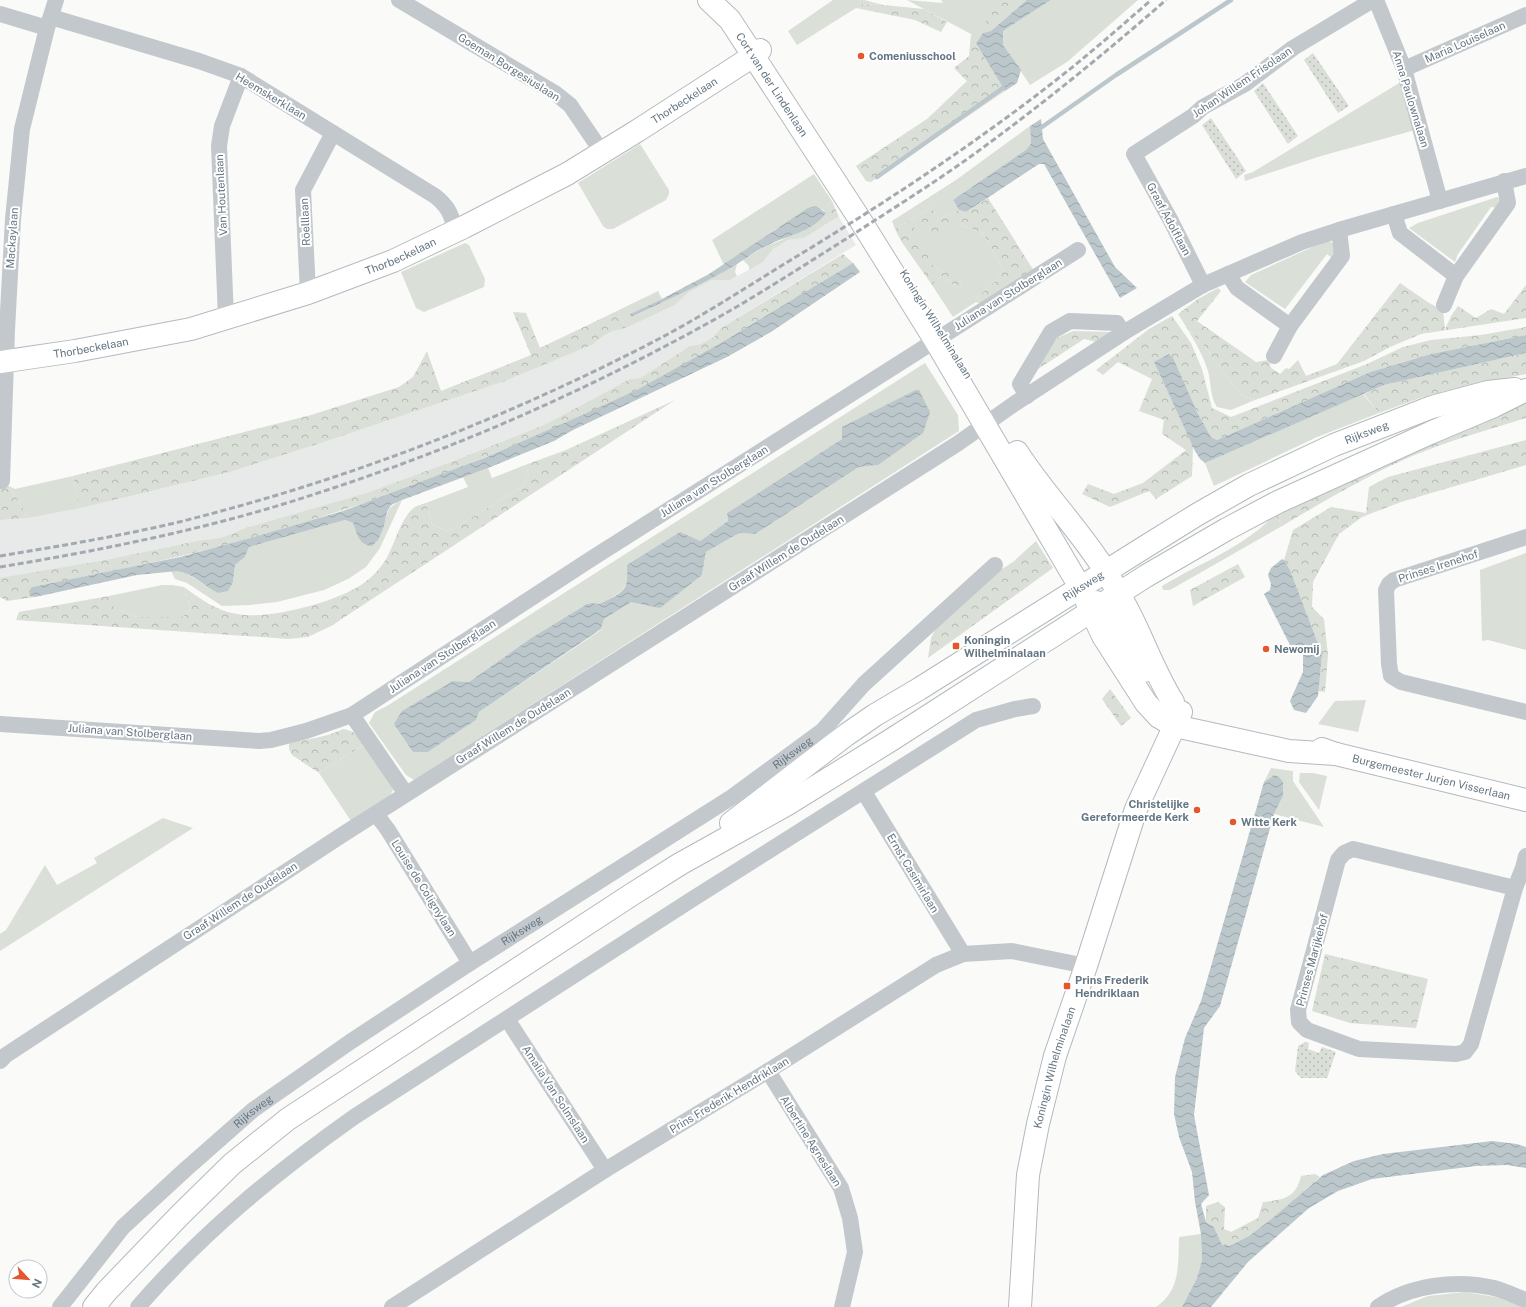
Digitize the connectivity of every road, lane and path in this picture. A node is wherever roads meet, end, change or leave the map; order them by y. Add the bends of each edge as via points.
1 (56, 0) edge
2 (399, 0) edge
3 (709, 0) edge
4 (728, 0) edge
5 (1373, 0) edge
6 (1376, 0) edge
7 (0, 14) edge
8 (1526, 15) edge
9 (49, 23) junction
10 (757, 52) junction
11 (1404, 69) junction
12 (241, 76) junction
13 (333, 133) junction
14 (602, 152) junction
15 (1134, 154) joint
16 (834, 171) joint
17 (1526, 176) edge
18 (1504, 182) junction
19 (1440, 201) junction
20 (1394, 214) junction
21 (7, 218) edge
22 (1339, 230) junction
23 (456, 231) junction
24 (1078, 250) dead end
25 (1228, 274) junction
26 (1456, 276) junction
27 (1203, 285) junction
28 (308, 293) junction
29 (1444, 305) dead end
30 (226, 319) junction
31 (1290, 326) junction
32 (1124, 333) junction
33 (939, 338) junction
34 (1274, 356) dead end
35 (3, 362) edge
36 (1526, 389) edge
37 (1028, 396) junction
38 (990, 421) junction
39 (2, 481) dead end
40 (1526, 537) edge
41 (994, 565) dead end
42 (1105, 571) junction
43 (1080, 587) junction
44 (1119, 594) junction
45 (1096, 609) junction
46 (1033, 706) dead end
47 (1177, 712) junction
48 (1526, 712) edge
49 (352, 715) junction
50 (0, 724) edge
51 (864, 792) junction
52 (406, 794) junction
53 (1526, 800) edge
54 (376, 814) junction
55 (680, 864) junction
56 (1525, 864) edge
57 (1515, 888) junction
58 (962, 954) junction
59 (470, 963) junction
60 (1086, 966) junction
61 (507, 1019) junction
62 (0, 1061) edge
63 (768, 1071) junction
64 (605, 1170) junction
65 (1526, 1300) edge
66 (60, 1307) edge
67 (94, 1307) edge
68 (138, 1307) edge
69 (392, 1307) edge
70 (842, 1307) edge
71 (1020, 1307) edge
72 (1378, 1307) edge

1 - 9 street, Mackaylaan
2 - 14 street, Goeman Borgesiuslaan via 555,93 570,105
3 - 10 main road, Cort van der Lindenlaan
4 - 10 main road, Cort van der Lindenlaan via 740,15
5 - 15 street, Johan Willem Frisolaan via 1293,48 1245,84 1203,107
6 - 11 street, Anna Paulownalaan
7 - 9 street, Heemskerklaan
8 - 11 street, Maria Louiselaan
9 - 12 street, Heemskerklaan via 199,61
9 - 21 street, Mackaylaan via 22,129
10 - 14 main road, Thorbeckelaan
10 - 16 main road, Cort van der Lindenlaan
11 - 19 street, Anna Paulownalaan
12 - 13 street, Heemskerklaan
12 - 30 street, Van Houtenlaan via 222,126 219,146
13 - 23 street, Heemskerklaan via 444,203
13 - 28 street, Röelllaan via 303,190
14 - 23 main road, Thorbeckelaan via 567,174
15 - 27 street, Graaf Adolflaan
16 - 33 main road, Koningin Wilhelminalaan via 862,223
17 - 18 street, Graaf Willem de Oudelaan
18 - 19 street, Graaf Willem de Oudelaan
18 - 26 street via 1508,203
19 - 20 street, Graaf Willem de Oudelaan
20 - 22 street, Graaf Willem de Oudelaan
20 - 26 street via 1400,233
21 - 35 street, Mackaylaan
22 - 25 street, Graaf Willem de Oudelaan via 1302,242
22 - 31 street via 1342,256
23 - 28 main road, Thorbeckelaan via 392,261
24 - 33 street, Juliana van Stolberglaan
25 - 27 street, Graaf Willem de Oudelaan
25 - 31 street via 1238,288
26 - 29 street
27 - 32 street, Graaf Willem de Oudelaan
28 - 30 main road, Thorbeckelaan
30 - 35 main road, Thorbeckelaan via 117,344
31 - 34 street
32 - 37 street, Graaf Willem de Oudelaan
32 - 37 street via 1117,323 1070,321 1051,332 1020,384
33 - 38 main road, Koningin Wilhelminalaan
33 - 49 street, Juliana van Stolberglaan via 584,563
35 - 39 street, Mackaylaan
36 - 42 main road, Rijksweg via 1488,392 1432,408 1334,445 1249,485
36 - 44 main road, Rijksweg via 1494,406 1278,502 1201,544
37 - 38 street, Graaf Willem de Oudelaan
38 - 42 main road, Koningin Wilhelminalaan
38 - 43 main road, Koningin Wilhelminalaan
38 - 52 street, Graaf Willem de Oudelaan
40 - 48 street, Prinses Irenehof via 1394,580 1386,590 1391,676 1401,682
41 - 59 street, Rijksweg via 864,684 822,731 732,797
42 - 43 main road, Rijksweg
42 - 44 main road, Koningin Wilhelminalaan
43 - 45 main road, Koningin Wilhelminalaan
43 - 55 main road, Rijksweg via 869,719 769,793
44 - 45 main road, Rijksweg
44 - 47 main road, Koningin Wilhelminalaan
45 - 47 main road, Koningin Wilhelminalaan via 1103,636 1146,703 1159,717
45 - 55 main road, Rijksweg via 786,805
46 - 51 street via 976,720
47 - 53 main road, Burgemeester Jurjen Visserlaan
47 - 60 main road, Koningin Wilhelminalaan via 1136,809
49 - 50 street, Juliana van Stolberglaan via 306,731 259,741
49 - 52 street
51 - 58 street, Ernst Casimirlaan
51 - 61 street
52 - 54 street, Graaf Willem de Oudelaan
54 - 59 street, Louise de Colignylaan
54 - 62 street, Graaf Willem de Oudelaan via 188,934
55 - 67 main road, Rijksweg via 288,1119 232,1164
56 - 57 street, Prinses Marijkehof
57 - 57 street, Prinses Marijkehof via 1471,1044 1465,1052 1456,1054 1359,1049 1307,1030 1299,1022 1298,1010 1338,860 1344,853 1354,849
58 - 60 street, Prins Frederik Hendriklaan via 1012,951
58 - 63 street, Prins Frederik Hendriklaan via 936,965
59 - 66 street, Rijksweg via 253,1110 123,1227
60 - 71 main road, Koningin Wilhelminalaan via 1055,1056 1028,1175
61 - 64 street, Amalia Van Solmslaan
61 - 68 street via 354,1116 304,1152 230,1213 167,1273
63 - 64 street, Prins Frederik Hendriklaan
63 - 70 street, Albertine Agneslaan via 841,1188 850,1218 855,1252
64 - 69 street, Prins Frederik Hendriklaan
65 - 72 street via 1494,1288 1454,1283 1410,1291

